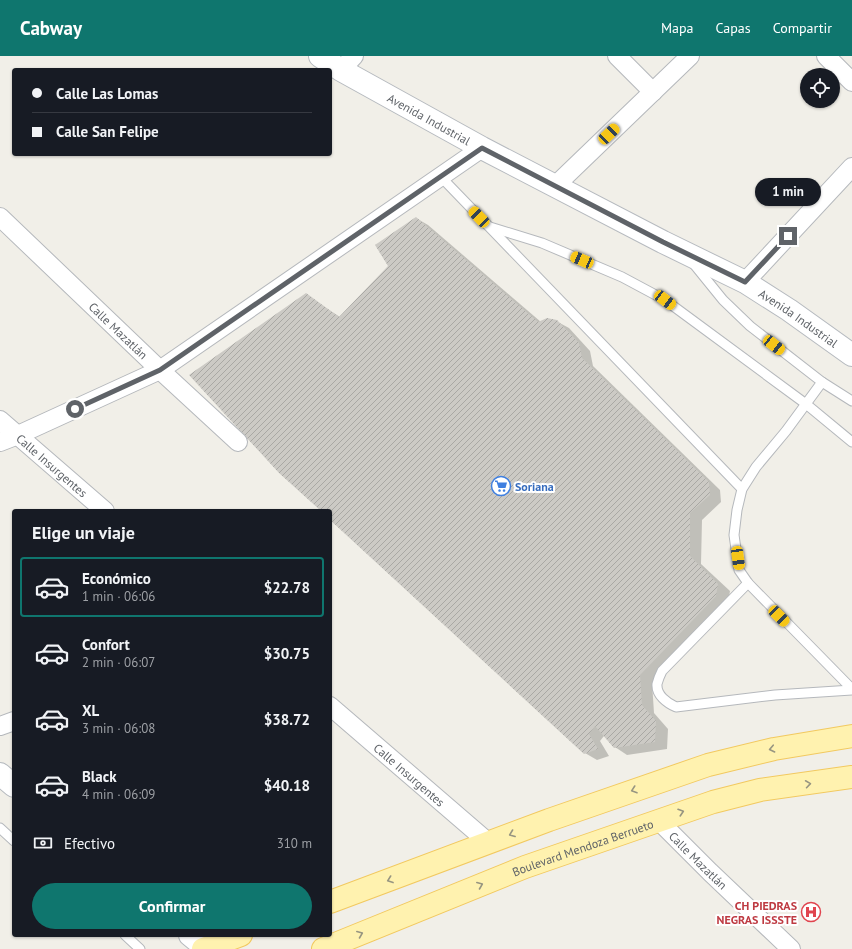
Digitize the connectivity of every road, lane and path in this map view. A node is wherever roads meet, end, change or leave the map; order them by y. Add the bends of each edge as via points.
1 (320, 56) edge
2 (617, 56) edge
3 (690, 56) edge
4 (826, 56) edge
5 (347, 63) edge
6 (852, 82) edge
7 (653, 92) junction
8 (482, 148) junction
9 (852, 167) edge
10 (440, 177) junction
11 (555, 186) junction
12 (0, 217) edge
13 (488, 227) junction
14 (685, 252) junction
15 (745, 282) junction
16 (852, 355) edge
17 (160, 370) junction
18 (822, 382) junction
19 (852, 401) edge
20 (806, 404) junction
21 (0, 420) edge
22 (18, 435) junction
23 (0, 442) edge
24 (238, 442) dead end
25 (852, 442) edge
26 (742, 489) junction
27 (103, 509) edge
28 (748, 583) junction
29 (852, 690) edge
30 (332, 708) edge
31 (12, 721) edge
32 (0, 726) edge
33 (852, 736) edge
34 (0, 774) edge
35 (852, 777) edge
36 (12, 784) edge
37 (658, 820) junction
38 (0, 828) edge
39 (12, 838) edge
40 (489, 843) junction
41 (332, 901) edge
42 (127, 937) edge
43 (233, 937) edge
44 (202, 945) edge
45 (140, 949) edge
46 (323, 949) edge
47 (791, 949) edge

1 - 5 main road, Avenida Industrial
2 - 7 street
3 - 7 street
4 - 6 street
5 - 8 main road, Avenida Industrial
7 - 11 street
8 - 10 street
8 - 11 main road, Avenida Industrial
9 - 15 street
10 - 13 lane
10 - 17 street
11 - 14 main road, Avenida Industrial
12 - 17 street, Calle Mazatlán
13 - 20 lane via 542,243 622,277 665,300
13 - 26 lane
14 - 15 main road, Avenida Industrial
14 - 18 lane via 707,282 750,326
15 - 16 main road, Avenida Industrial via 790,310
17 - 22 street
17 - 24 street, Calle Mazatlán
18 - 19 lane
18 - 20 lane
20 - 25 lane
20 - 26 lane via 756,467
21 - 22 street, Calle Insurgentes
22 - 23 street
22 - 27 street, Calle Insurgentes
26 - 28 lane via 734,535 739,570
28 - 29 lane
28 - 29 lane via 662,671 657,684 660,696 676,707 775,694
30 - 40 street, Calle Insurgentes
31 - 32 street
33 -> 40 main road via 774,749 708,766
34 - 36 main road
37 -> 35 main road, Boulevard Mendoza Berrueto via 760,790
46 -> 37 main road, Boulevard Mendoza Berrueto via 525,867
37 - 47 street, Calle Mazatlán
38 - 39 lane
40 -> 41 main road
42 - 45 lane
43 - 44 main road

